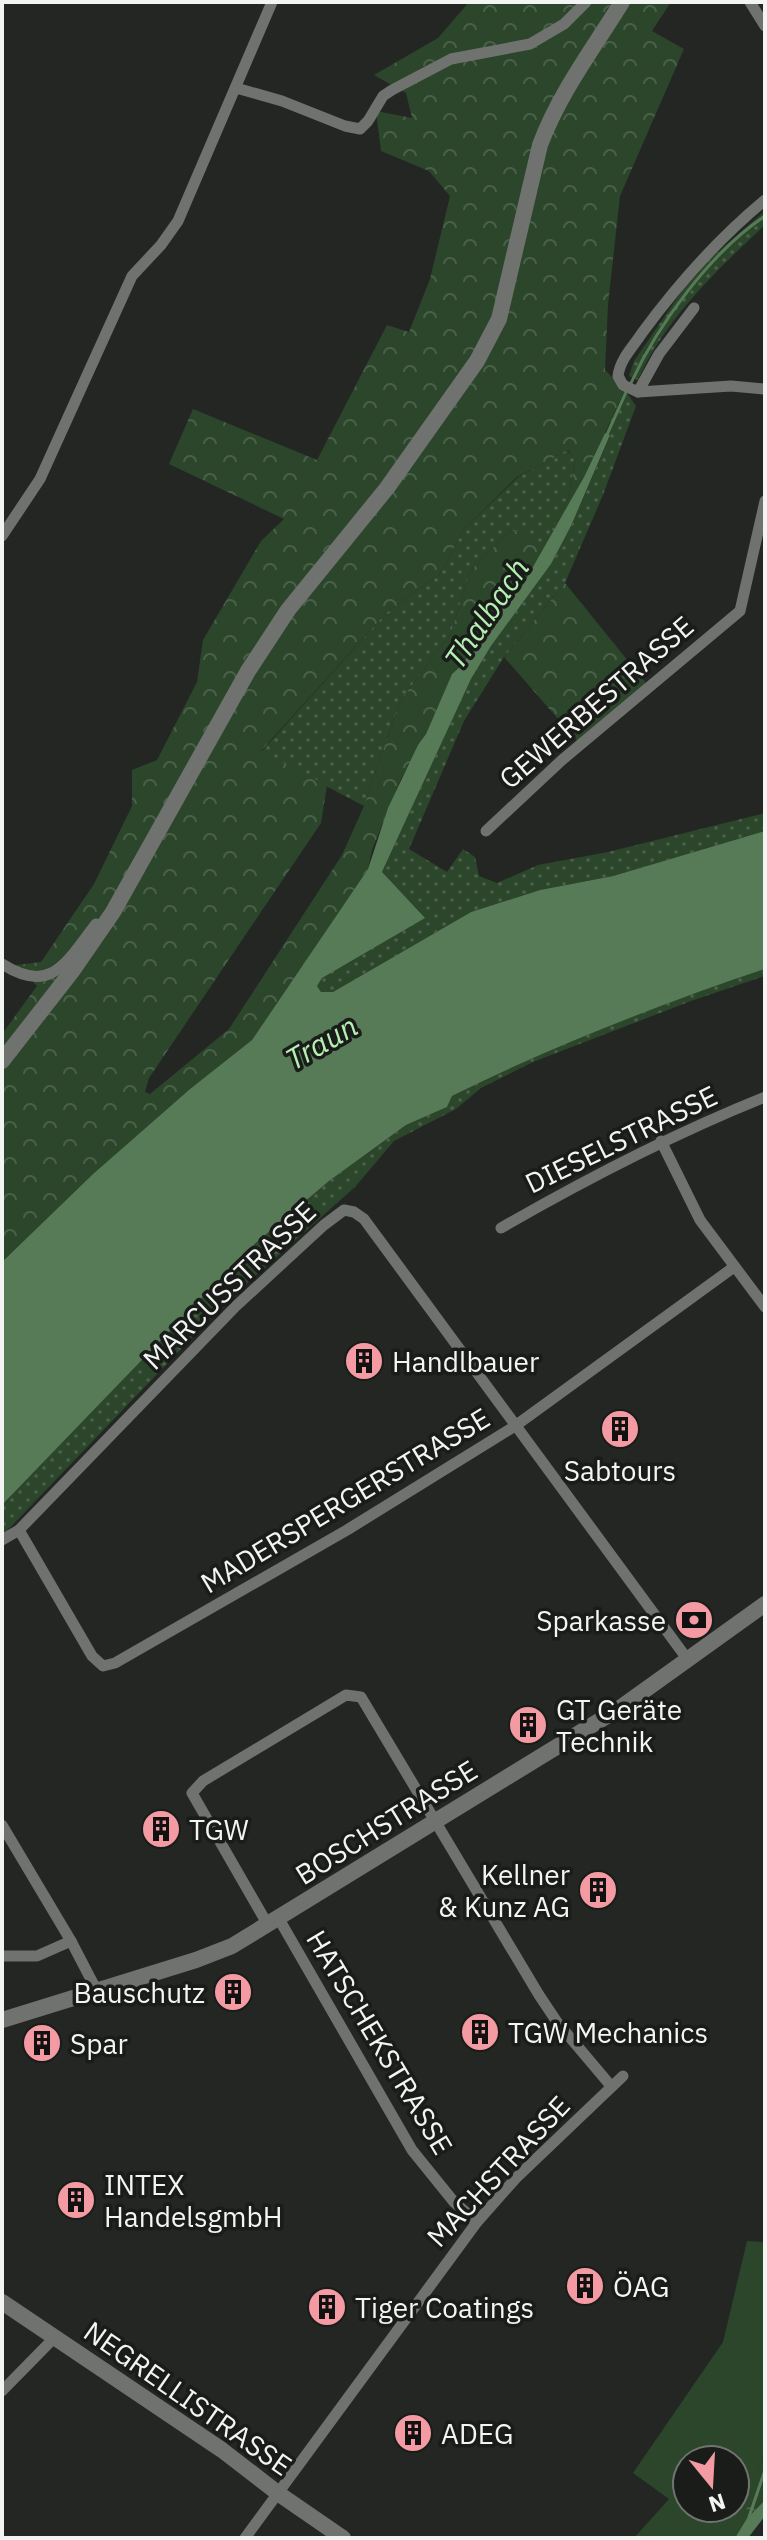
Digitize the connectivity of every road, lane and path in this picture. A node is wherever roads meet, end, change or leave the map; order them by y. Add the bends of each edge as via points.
1 (272, 2) edge
2 (586, 2) edge
3 (622, 2) edge
4 (750, 2) edge
5 (765, 26) edge
6 (236, 88) junction
7 (765, 200) edge
8 (694, 308) dead end
9 (628, 386) junction
10 (765, 389) edge
11 (765, 501) edge
12 (2, 536) edge
13 (486, 831) dead end
14 (113, 912) junction
15 (2, 964) edge
16 (2, 1061) edge
17 (765, 1097) edge
18 (661, 1141) junction
19 (501, 1228) dead end
20 (734, 1267) junction
21 (765, 1307) edge
22 (515, 1426) junction
23 (19, 1530) junction
24 (2, 1540) edge
25 (765, 1604) edge
26 (688, 1660) junction
27 (435, 1823) junction
28 (2, 1825) edge
29 (273, 1922) junction
30 (71, 1941) junction
31 (2, 1956) edge
32 (97, 1991) junction
33 (2, 2020) edge
34 (623, 2076) dead end
35 (611, 2086) junction
36 (477, 2222) junction
37 (2, 2302) edge
38 (55, 2337) junction
39 (2, 2391) edge
40 (279, 2494) junction
41 (245, 2538) edge
42 (343, 2538) edge

1 - 6 street
2 - 6 street via 564,24 530,44 451,59 392,90 360,129
3 - 14 main road via 549,121 491,337 404,466 288,610 248,671
4 - 5 street
6 - 12 street via 178,221 132,276 40,479
7 - 9 street via 681,284 622,361
8 - 9 street
9 - 10 street
11 - 13 street, GEWERBESTRASSE via 740,611
14 - 15 street via 61,967 43,978 26,977
14 - 16 main road
17 - 18 street, DIESELSTRASSE
18 - 19 street, DIESELSTRASSE
18 - 20 street via 700,1220
20 - 21 street
20 - 22 street, MADERSPERGERSTRASSE
22 - 23 street, MADERSPERGERSTRASSE via 334,1537 103,1666 92,1656
22 - 23 street, MARCUSSTRASSE via 421,1286 364,1219 344,1210 236,1306
22 - 26 street, MARCUSSTRASSE
23 - 24 street
25 - 26 main road, BOSCHSTRASSE
26 - 27 main road, BOSCHSTRASSE
27 - 29 main road, BOSCHSTRASSE
27 - 29 street, HATSCHEKSTRASSE via 361,1697 346,1695 239,1759 192,1793
27 - 35 street via 557,2022
28 - 30 street
29 - 32 main road, BOSCHSTRASSE via 232,1946
29 - 36 street, HATSCHEKSTRASSE via 412,2150
30 - 31 street via 37,1956
30 - 32 street
32 - 33 main road, BOSCHSTRASSE
34 - 35 street, MACHSTRASSE
35 - 36 street, MACHSTRASSE
36 - 40 street, MACHSTRASSE
37 - 38 main road, NEGRELLISTRASSE
38 - 39 street
38 - 40 main road, NEGRELLISTRASSE
40 - 41 street, MACHSTRASSE
40 - 42 main road, NEGRELLISTRASSE

